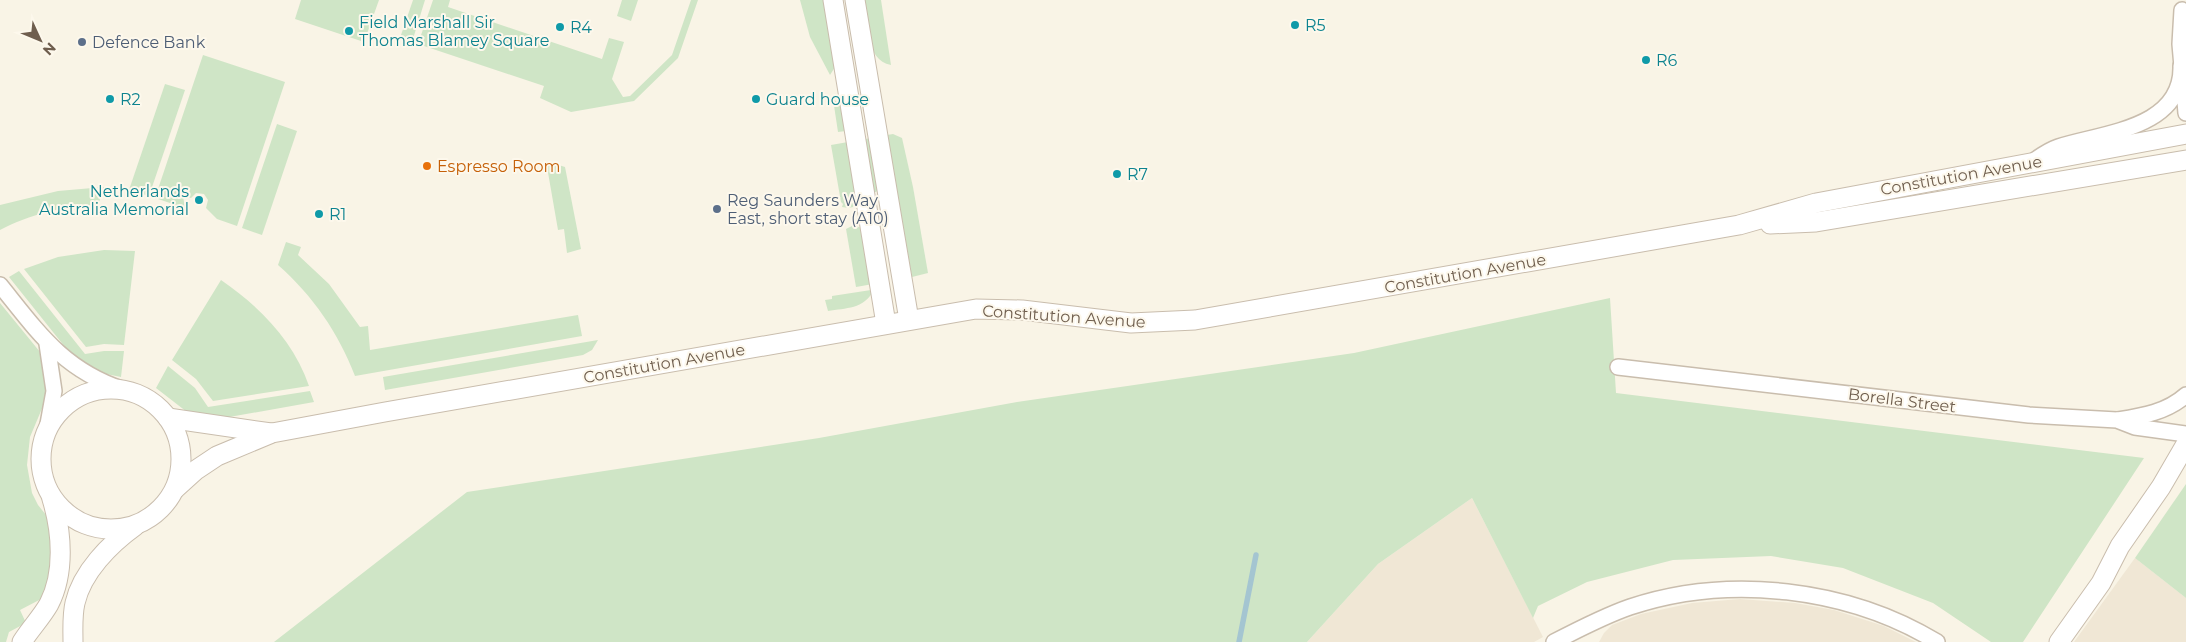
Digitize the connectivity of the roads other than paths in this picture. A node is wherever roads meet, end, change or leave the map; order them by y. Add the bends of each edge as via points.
1 (833, 0) edge
2 (855, 0) edge
3 (2183, 10) edge
4 (2181, 66) junction
5 (869, 79) junction
6 (847, 84) junction
7 (2186, 113) edge
8 (2186, 134) edge
9 (2186, 160) edge
10 (2031, 162) junction
11 (889, 210) junction
12 (869, 213) junction
13 (1739, 226) junction
14 (0, 285) edge
15 (908, 320) junction
16 (886, 324) junction
17 (47, 344) junction
18 (1618, 368) dead end
19 (124, 390) junction
20 (2186, 395) edge
21 (168, 418) junction
22 (2117, 420) junction
23 (272, 433) junction
24 (46, 434) junction
25 (2186, 434) edge
26 (2186, 444) edge
27 (2186, 471) edge
28 (174, 489) junction
29 (50, 493) junction
30 (140, 523) junction
31 (2101, 584) junction
32 (1576, 637) edge
33 (22, 642) edge
34 (73, 642) edge
35 (1554, 642) edge
36 (1937, 642) edge
37 (2059, 642) edge

1 - 6 street
2 - 5 street
3 - 4 street via 2179,34
4 - 7 street
4 - 10 street via 2177,88 2163,108 2134,126 2058,147
5 - 6 street
5 - 11 street
6 - 12 street
8 - 10 street, Constitution Avenue
9 - 13 street, Constitution Avenue via 1816,222
10 - 13 street, Constitution Avenue via 1816,203
11 - 12 street
11 - 15 street
12 - 16 street
13 - 15 street, Constitution Avenue via 1195,320 1131,323 999,308
14 - 17 street
15 - 16 street, Constitution Avenue
16 - 23 street, Constitution Avenue
17 - 19 street via 88,375
17 - 24 street via 54,391
18 - 22 street, Borella Street via 2029,415
19 - 21 street via 153,403
19 - 24 street via 92,392 72,402 57,416
20 - 22 street via 2166,409
21 - 23 street, Constitution Avenue
21 - 28 street via 178,437 181,458
22 - 25 street, Borella Street via 2135,427
23 - 28 street, Constitution Avenue via 217,456
24 - 29 street via 42,466
26 - 31 street via 2120,546
27 - 31 street via 2140,539
28 - 30 street via 163,507
29 - 30 street via 66,513 89,526 115,529
29 - 33 street via 59,534 58,579 49,603
30 - 34 street via 112,545 84,581 73,614
31 - 37 street
32 - 35 street
32 - 36 street via 1614,612 1660,599 1696,593 1755,590 1844,603 1889,618

